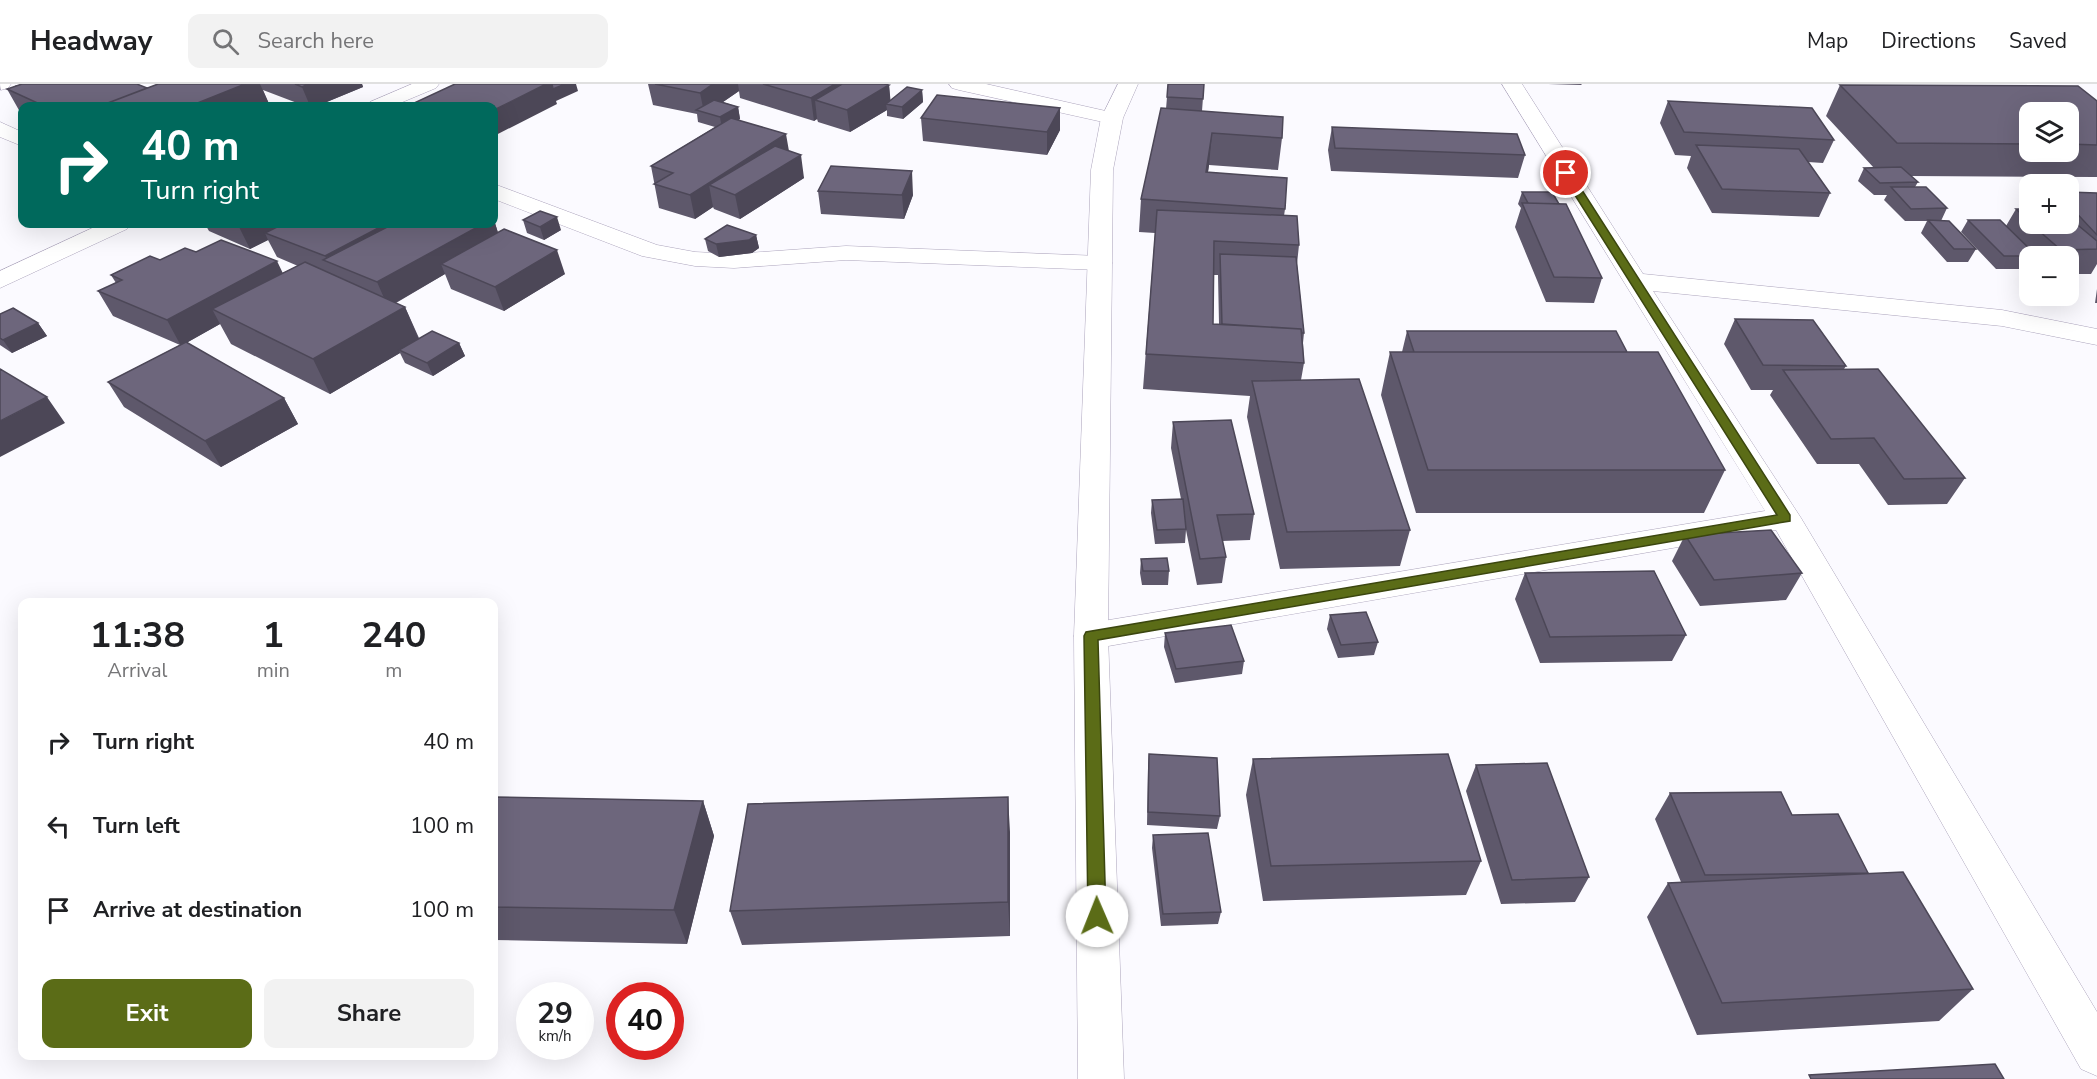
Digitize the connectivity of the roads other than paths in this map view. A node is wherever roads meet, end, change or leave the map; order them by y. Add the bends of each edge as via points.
1 (429, 84) edge
2 (959, 84) edge
3 (1128, 84) edge
4 (1512, 84) edge
5 (386, 102) edge
6 (1112, 117) junction
7 (0, 128) edge
8 (18, 138) edge
9 (498, 193) edge
10 (110, 228) edge
11 (1100, 263) junction
12 (0, 280) edge
13 (1634, 281) junction
14 (2097, 337) edge
15 (1785, 518) junction
16 (1091, 636) junction
17 (2097, 1054) edge
18 (1101, 1079) edge

1 - 5 street
2 - 6 street
3 - 6 street
4 - 13 street
6 - 11 street via 1102,170
7 - 8 street
9 - 11 street via 639,248 695,260 846,253
10 - 12 street
11 - 16 street
13 - 14 street via 2002,318
13 - 15 street
15 - 16 street
15 - 17 street
16 - 18 street

